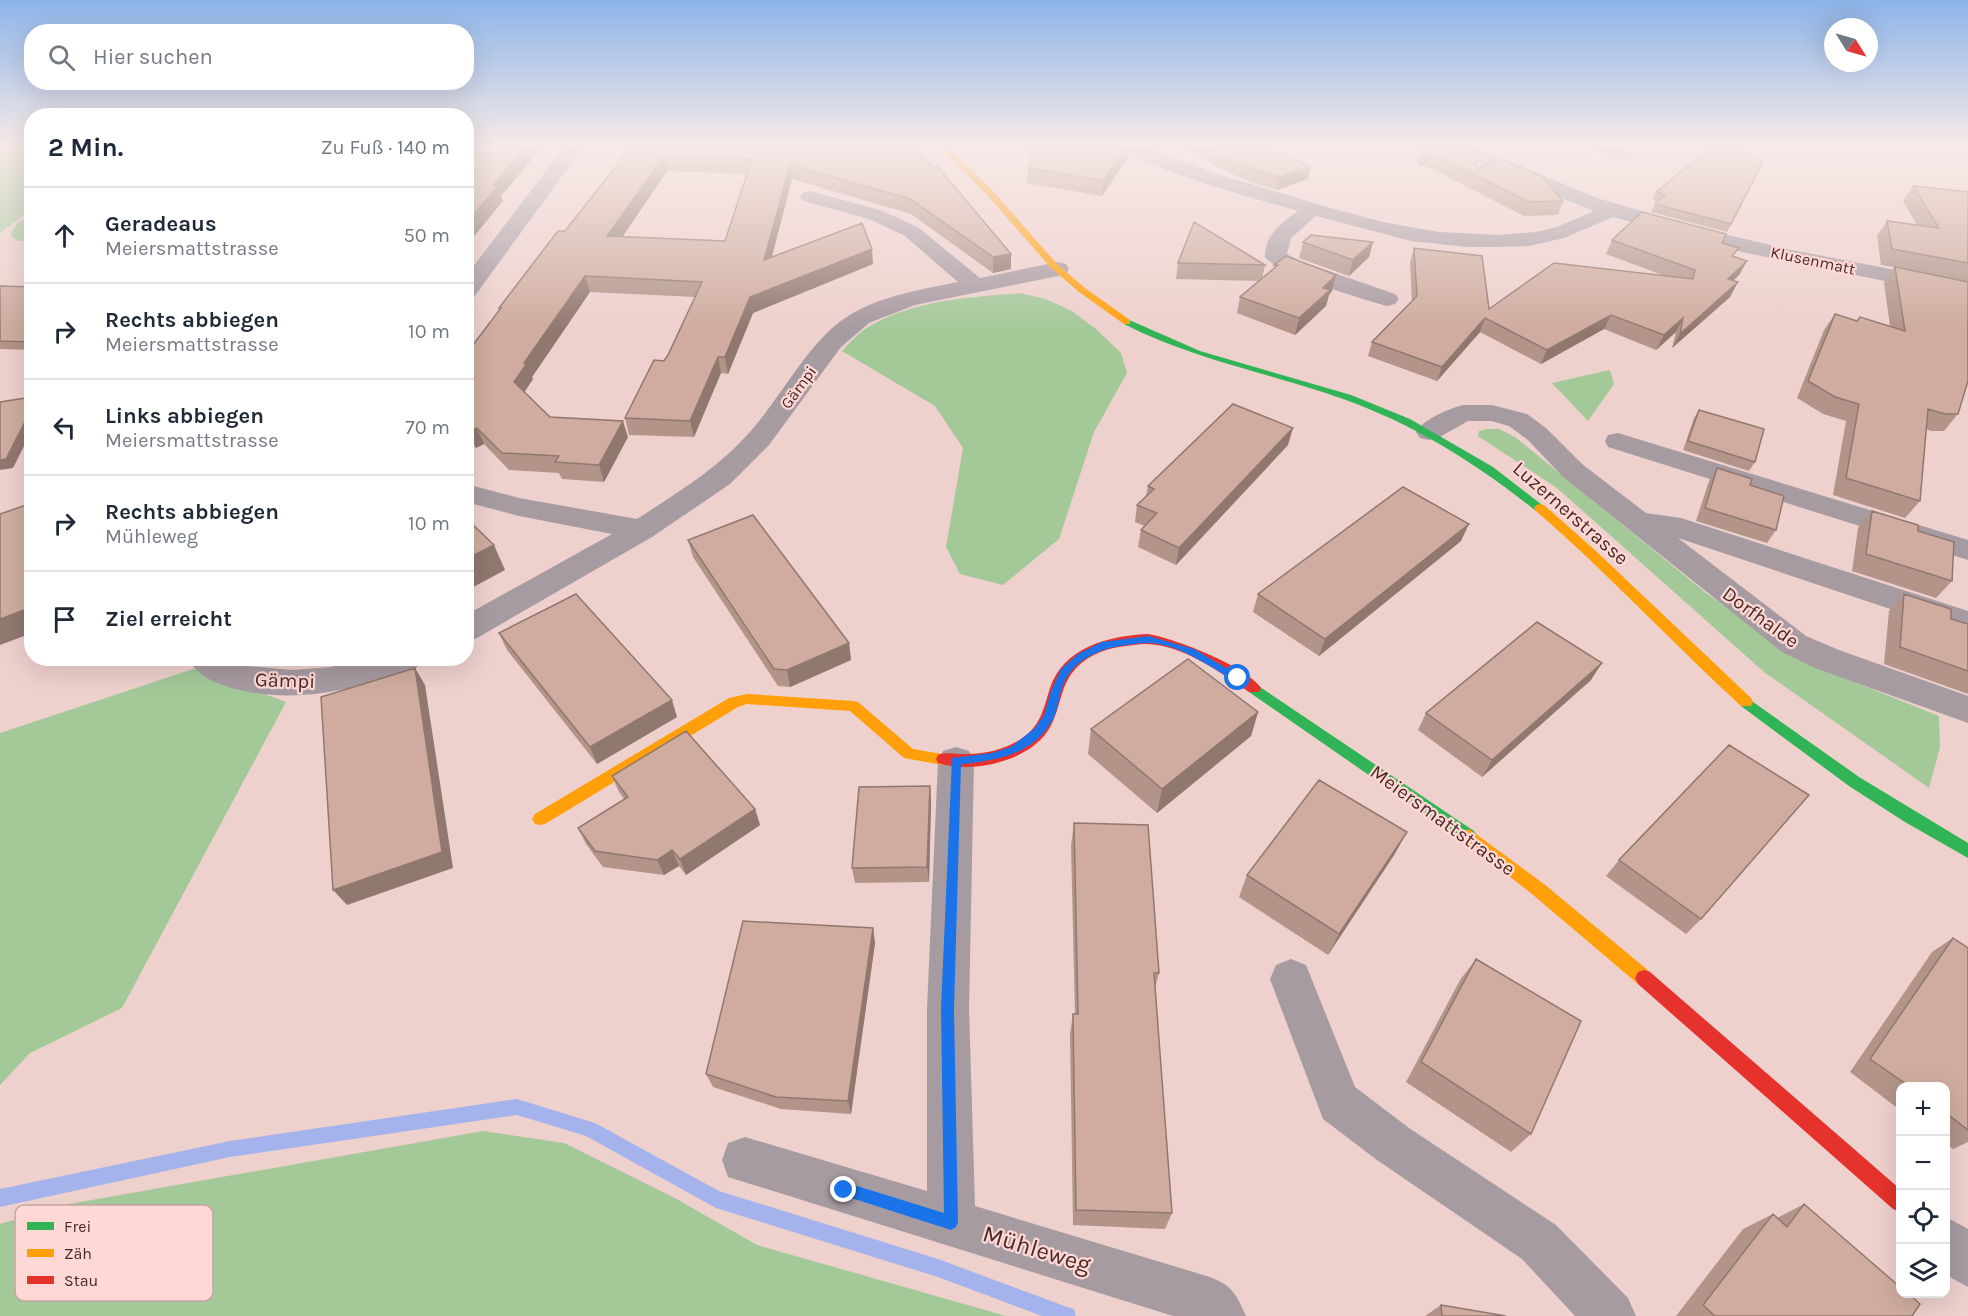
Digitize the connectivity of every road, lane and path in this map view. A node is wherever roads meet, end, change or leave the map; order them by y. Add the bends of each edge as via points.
1 (529, 207) edge
2 (848, 207) edge
3 (1003, 207) edge
4 (1308, 207) edge
5 (1604, 207) edge
6 (1313, 209) junction
7 (1611, 210) junction
8 (1058, 269) junction
9 (474, 281) edge
10 (976, 286) junction
11 (1968, 291) edge
12 (1387, 299) dead end
13 (1429, 432) junction
14 (1617, 441) dead end
15 (474, 495) edge
16 (1636, 522) junction
17 (642, 530) junction
18 (1968, 550) edge
19 (1968, 623) edge
20 (474, 625) edge
21 (212, 666) edge
22 (379, 666) edge
23 (1968, 710) edge
24 (956, 761) junction
25 (540, 819) dead end
26 (1968, 851) edge
27 (1291, 980) dead end
28 (745, 1160) dead end
29 (1896, 1198) edge
30 (951, 1222) junction
31 (1948, 1244) edge
32 (1968, 1262) edge
33 (1220, 1316) edge
34 (1610, 1316) edge

1 - 9 street
2 - 10 street via 912,232
3 - 8 main road, Luzernerstrasse
4 - 6 street
5 - 7 street, Klusenmatt
6 - 7 street via 1406,235 1459,242 1548,237
6 - 12 street via 1277,240 1276,257
7 - 11 street, Klusenmatt via 1740,245
8 - 10 street, Gämpi
8 - 13 main road, Luzernerstrasse via 1110,311 1160,340 1344,396
10 - 17 street, Gämpi via 909,299 852,325 818,359 739,461
13 - 16 street, Dorfhalde via 1463,413 1492,413 1518,420
13 - 26 main road, Luzernerstrasse via 1495,472 1539,506 1764,717 1852,782
14 - 18 street
15 - 17 street
16 - 19 street via 1671,525
16 - 23 street, Dorfhalde via 1794,644
17 - 20 street, Gämpi
21 - 22 street, Gämpi via 235,677 298,684 330,681
24 - 25 main road, Meiersmattstrasse via 909,754 853,706 747,699 734,702
24 - 29 main road, Meiersmattstrasse via 992,758 1015,750 1049,716 1065,671 1081,656 1102,645 1148,639 1191,651 1315,729 1475,840 1692,1019
24 - 30 street via 948,1009
27 - 34 street via 1340,1103 1393,1144 1539,1242
28 - 30 street, Mühleweg
30 - 33 street, Mühleweg via 1210,1302
31 - 32 street

